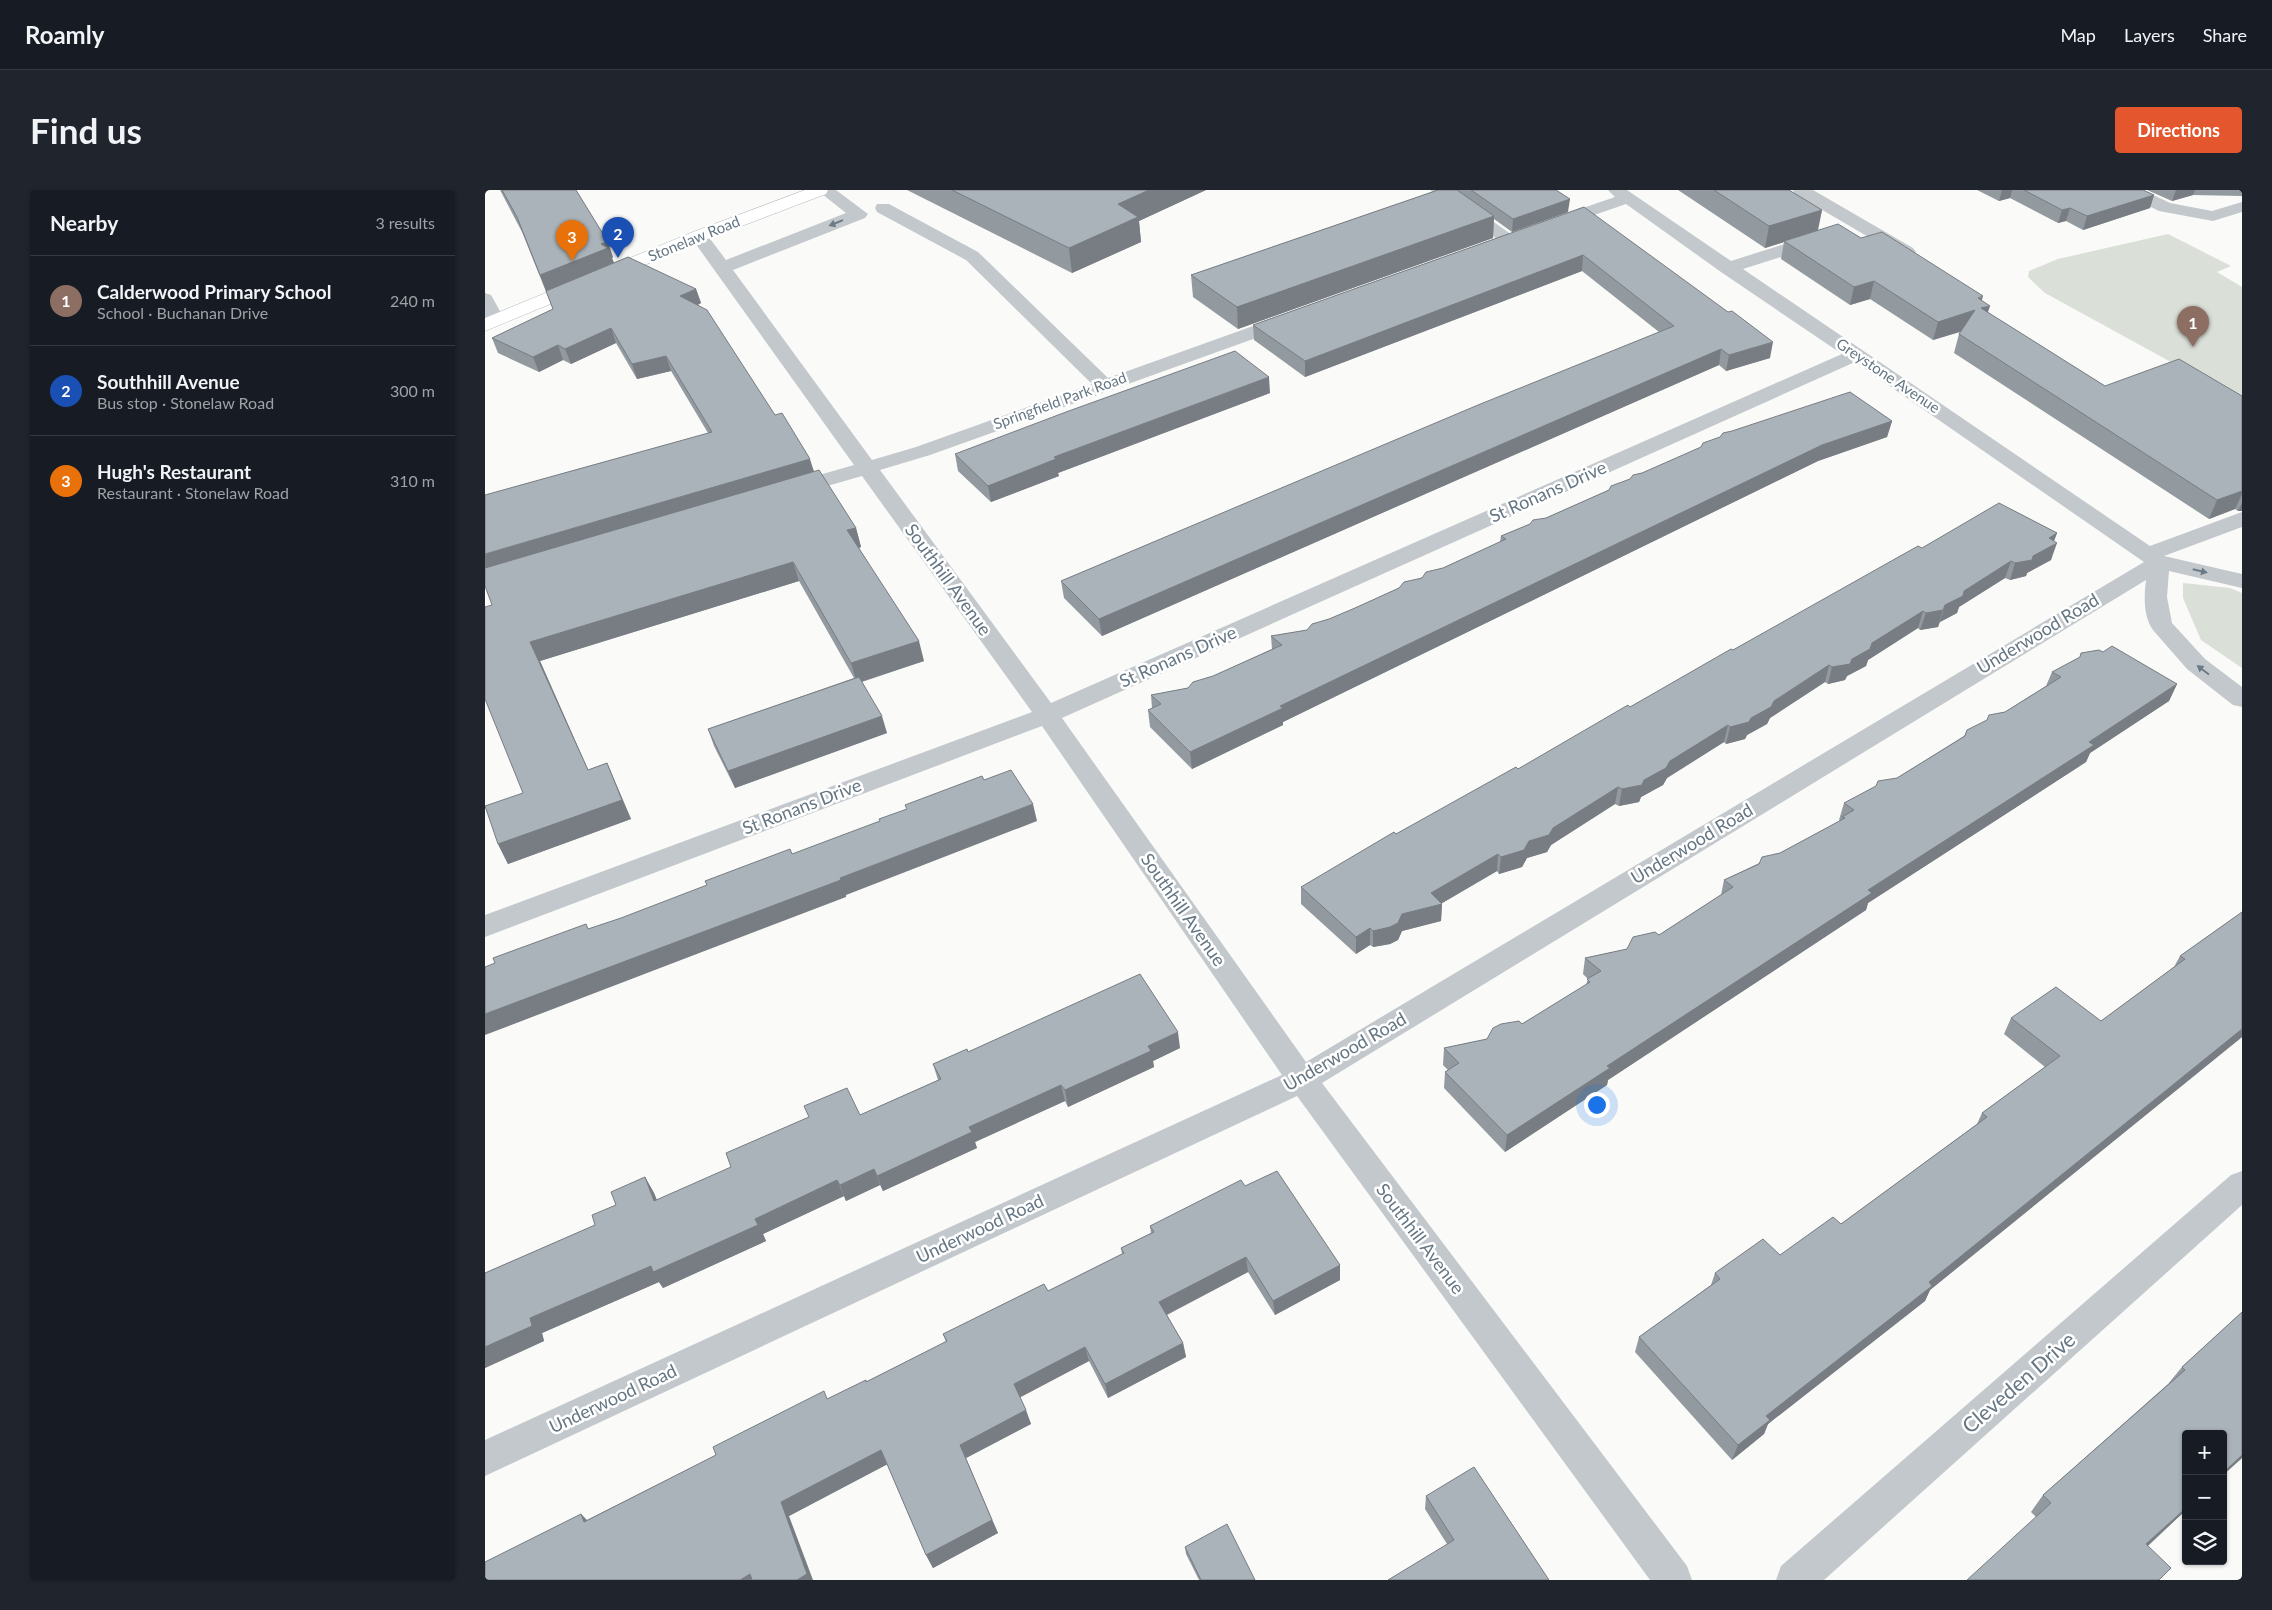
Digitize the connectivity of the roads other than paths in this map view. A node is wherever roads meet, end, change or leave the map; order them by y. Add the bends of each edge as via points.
1 (820, 190) edge
2 (825, 190) edge
3 (1438, 190) edge
4 (1801, 190) edge
5 (2130, 190) edge
6 (1622, 194) edge
7 (2242, 207) edge
8 (883, 208) dead end
9 (1861, 226) junction
10 (699, 236) junction
11 (1925, 262) edge
12 (722, 268) junction
13 (1727, 268) junction
14 (485, 299) edge
15 (1307, 313) edge
16 (491, 323) edge
17 (1857, 354) junction
18 (1105, 386) junction
19 (866, 468) junction
20 (771, 496) edge
21 (2242, 519) edge
22 (2153, 558) junction
23 (2242, 581) edge
24 (2242, 699) edge
25 (1047, 715) junction
26 (485, 926) edge
27 (1302, 1080) junction
28 (2237, 1197) edge
29 (485, 1458) edge
30 (1673, 1580) edge
31 (1795, 1580) edge

1 - 10 main road, Stonelaw Road
2 -> 12 street via 859,214
3 - 6 street via 1516,238
4 - 9 street
5 - 7 street via 2165,207 2213,216
6 - 13 street, Greystone Avenue
8 - 18 street via 967,252
9 - 11 street
9 - 13 street
10 - 12 street, Southhill Avenue
10 - 16 main road, Stonelaw Road
12 - 19 street, Southhill Avenue
13 - 17 street, Greystone Avenue
14 - 16 street
15 - 18 street, Springfield Park Road
17 - 22 street, Greystone Avenue
17 - 25 street, St Ronans Drive
18 - 19 street, Springfield Park Road
19 - 20 street, Springfield Park Road
19 - 25 street, Southhill Avenue
21 - 22 street, Underwood Road
22 -> 23 street, Greystone Avenue
24 -> 22 street via 2195,664 2161,626 2155,597
22 - 27 street, Underwood Road
25 - 26 street, St Ronans Drive
25 - 27 street, Southhill Avenue
27 - 29 street, Underwood Road
27 - 30 street, Southhill Avenue
28 - 31 street, Cleveden Drive

